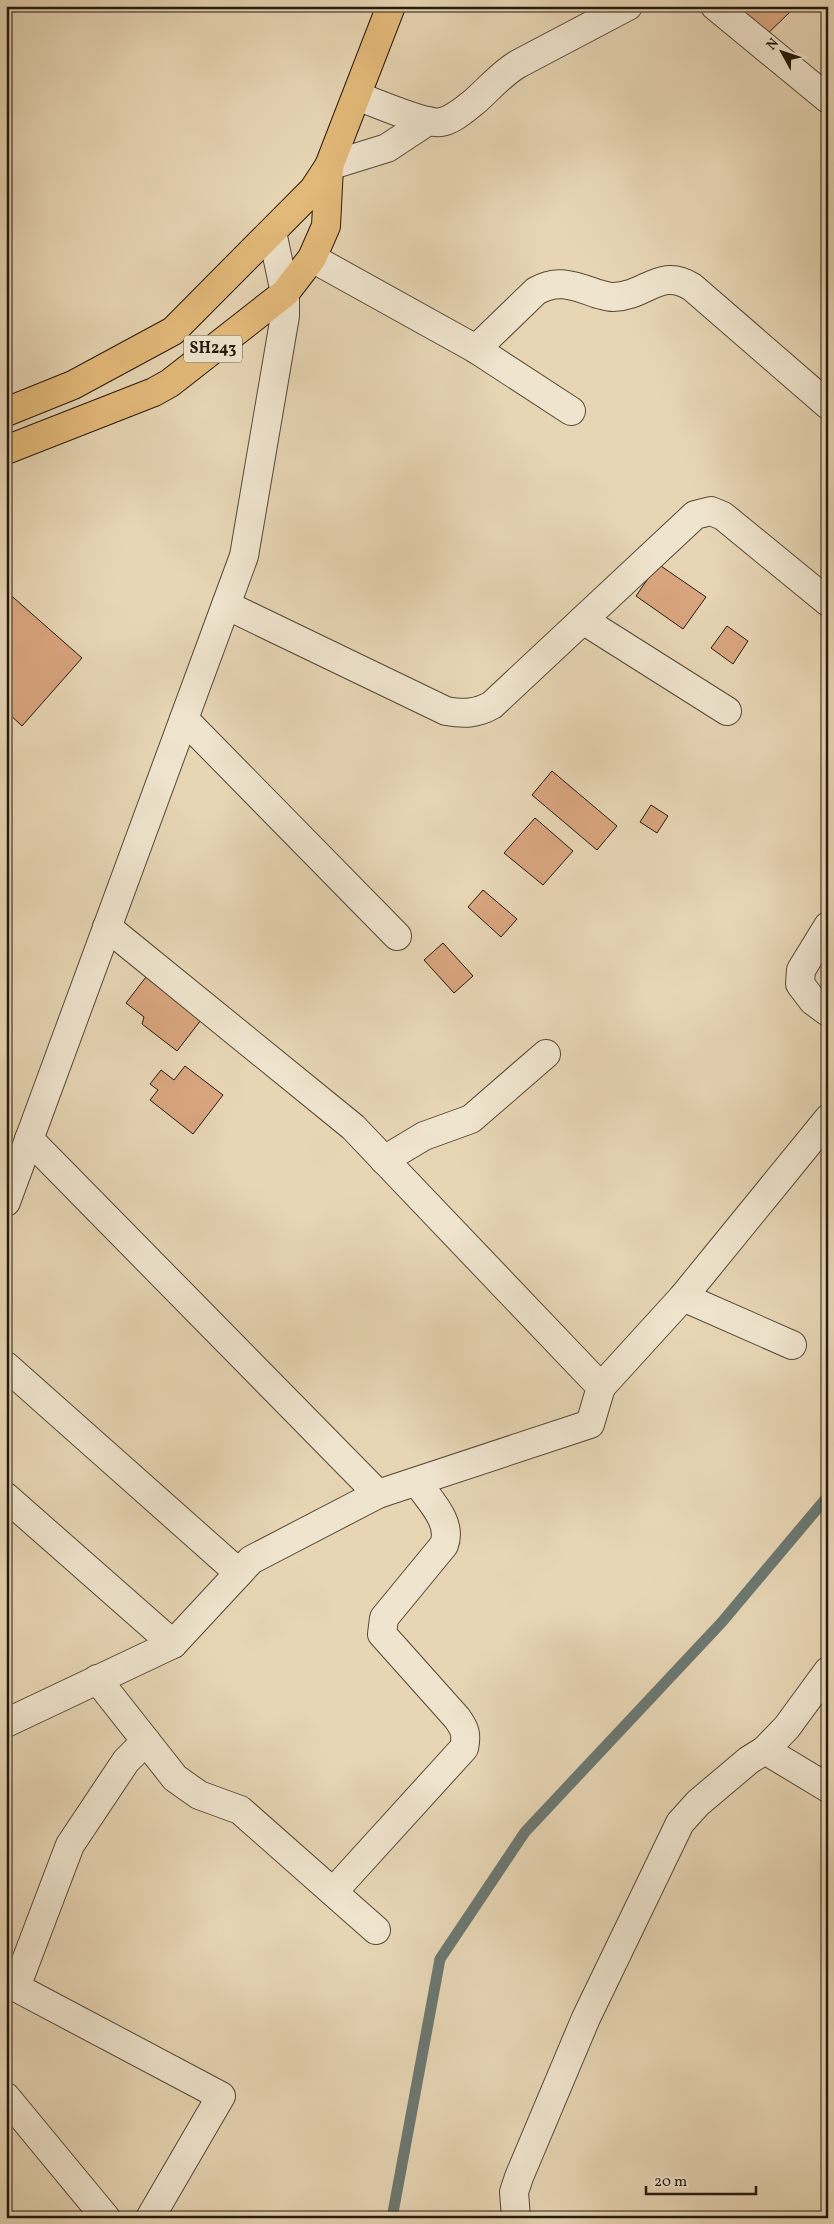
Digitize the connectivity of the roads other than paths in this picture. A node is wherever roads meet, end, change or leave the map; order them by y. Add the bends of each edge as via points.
1 (391, 6) edge
2 (628, 6) edge
3 (715, 6) edge
4 (357, 96) junction
5 (828, 100) edge
6 (428, 121) junction
7 (330, 166) junction
8 (272, 232) junction
9 (312, 258) junction
10 (285, 294) junction
11 (476, 349) junction
12 (828, 405) edge
13 (571, 411) dead end
14 (6, 412) edge
15 (6, 450) edge
16 (828, 602) edge
17 (226, 605) junction
18 (583, 620) junction
19 (727, 711) dead end
20 (184, 719) junction
21 (828, 926) edge
22 (107, 928) junction
23 (397, 936) dead end
24 (828, 1012) edge
25 (546, 1054) dead end
26 (828, 1119) edge
27 (29, 1139) junction
28 (384, 1160) junction
29 (6, 1202) edge
30 (683, 1298) junction
31 (792, 1345) dead end
32 (6, 1366) edge
33 (601, 1387) junction
34 (417, 1482) junction
35 (378, 1494) junction
36 (6, 1497) edge
37 (239, 1572) junction
38 (173, 1644) junction
39 (828, 1671) edge
40 (98, 1680) junction
41 (6, 1723) edge
42 (146, 1741) junction
43 (765, 1750) junction
44 (828, 1788) edge
45 (333, 1892) junction
46 (376, 1930) dead end
47 (11, 1984) edge
48 (6, 2097) edge
49 (106, 2218) edge
50 (150, 2218) edge
51 (516, 2218) edge

1 - 4 main road, SH243
2 - 6 street via 506,71 452,118 441,122
3 - 5 street
4 - 6 street
4 - 7 main road, SH243
6 - 7 street via 387,148
7 - 8 main road, SH243 via 314,190
7 - 9 main road, SH243 via 326,226
8 - 10 street
8 - 14 main road, SH243 via 173,331 72,385
9 - 10 main road, SH243
9 - 11 street
10 - 15 main road, SH243 via 154,392
10 - 17 street via 285,316 244,556
11 - 12 street via 536,291 548,284 564,283 610,298 634,294 666,278 680,280
11 - 13 street
16 - 18 street via 723,516 711,511 695,515 684,524
17 - 18 street via 446,711 464,714 480,712 492,705
17 - 20 street
18 - 19 street
20 - 22 street
20 - 23 street
21 - 24 street via 801,970 800,984 813,1001
22 - 27 street
22 - 28 street via 353,1127
25 - 28 street via 471,1119 424,1136
26 - 30 street
27 - 29 street
27 - 35 street
28 - 33 street
30 - 31 street
30 - 33 street
32 - 37 street
33 - 34 street via 590,1424
34 - 35 street
34 - 45 street via 442,1518 448,1536 384,1618 382,1634 457,1718 464,1728 464,1748
35 - 37 street via 251,1560
36 - 38 street
37 - 38 street
38 - 40 street
39 - 43 street via 787,1727
40 - 41 street
40 - 42 street
42 - 45 street via 174,1778 199,1795 240,1810
42 - 47 street via 126,1761 70,1845
43 - 44 street
43 - 51 street via 698,1803 680,1823 670,1841 586,2018 519,2176 514,2192
45 - 46 street
47 - 50 street via 221,2096
48 - 49 street

